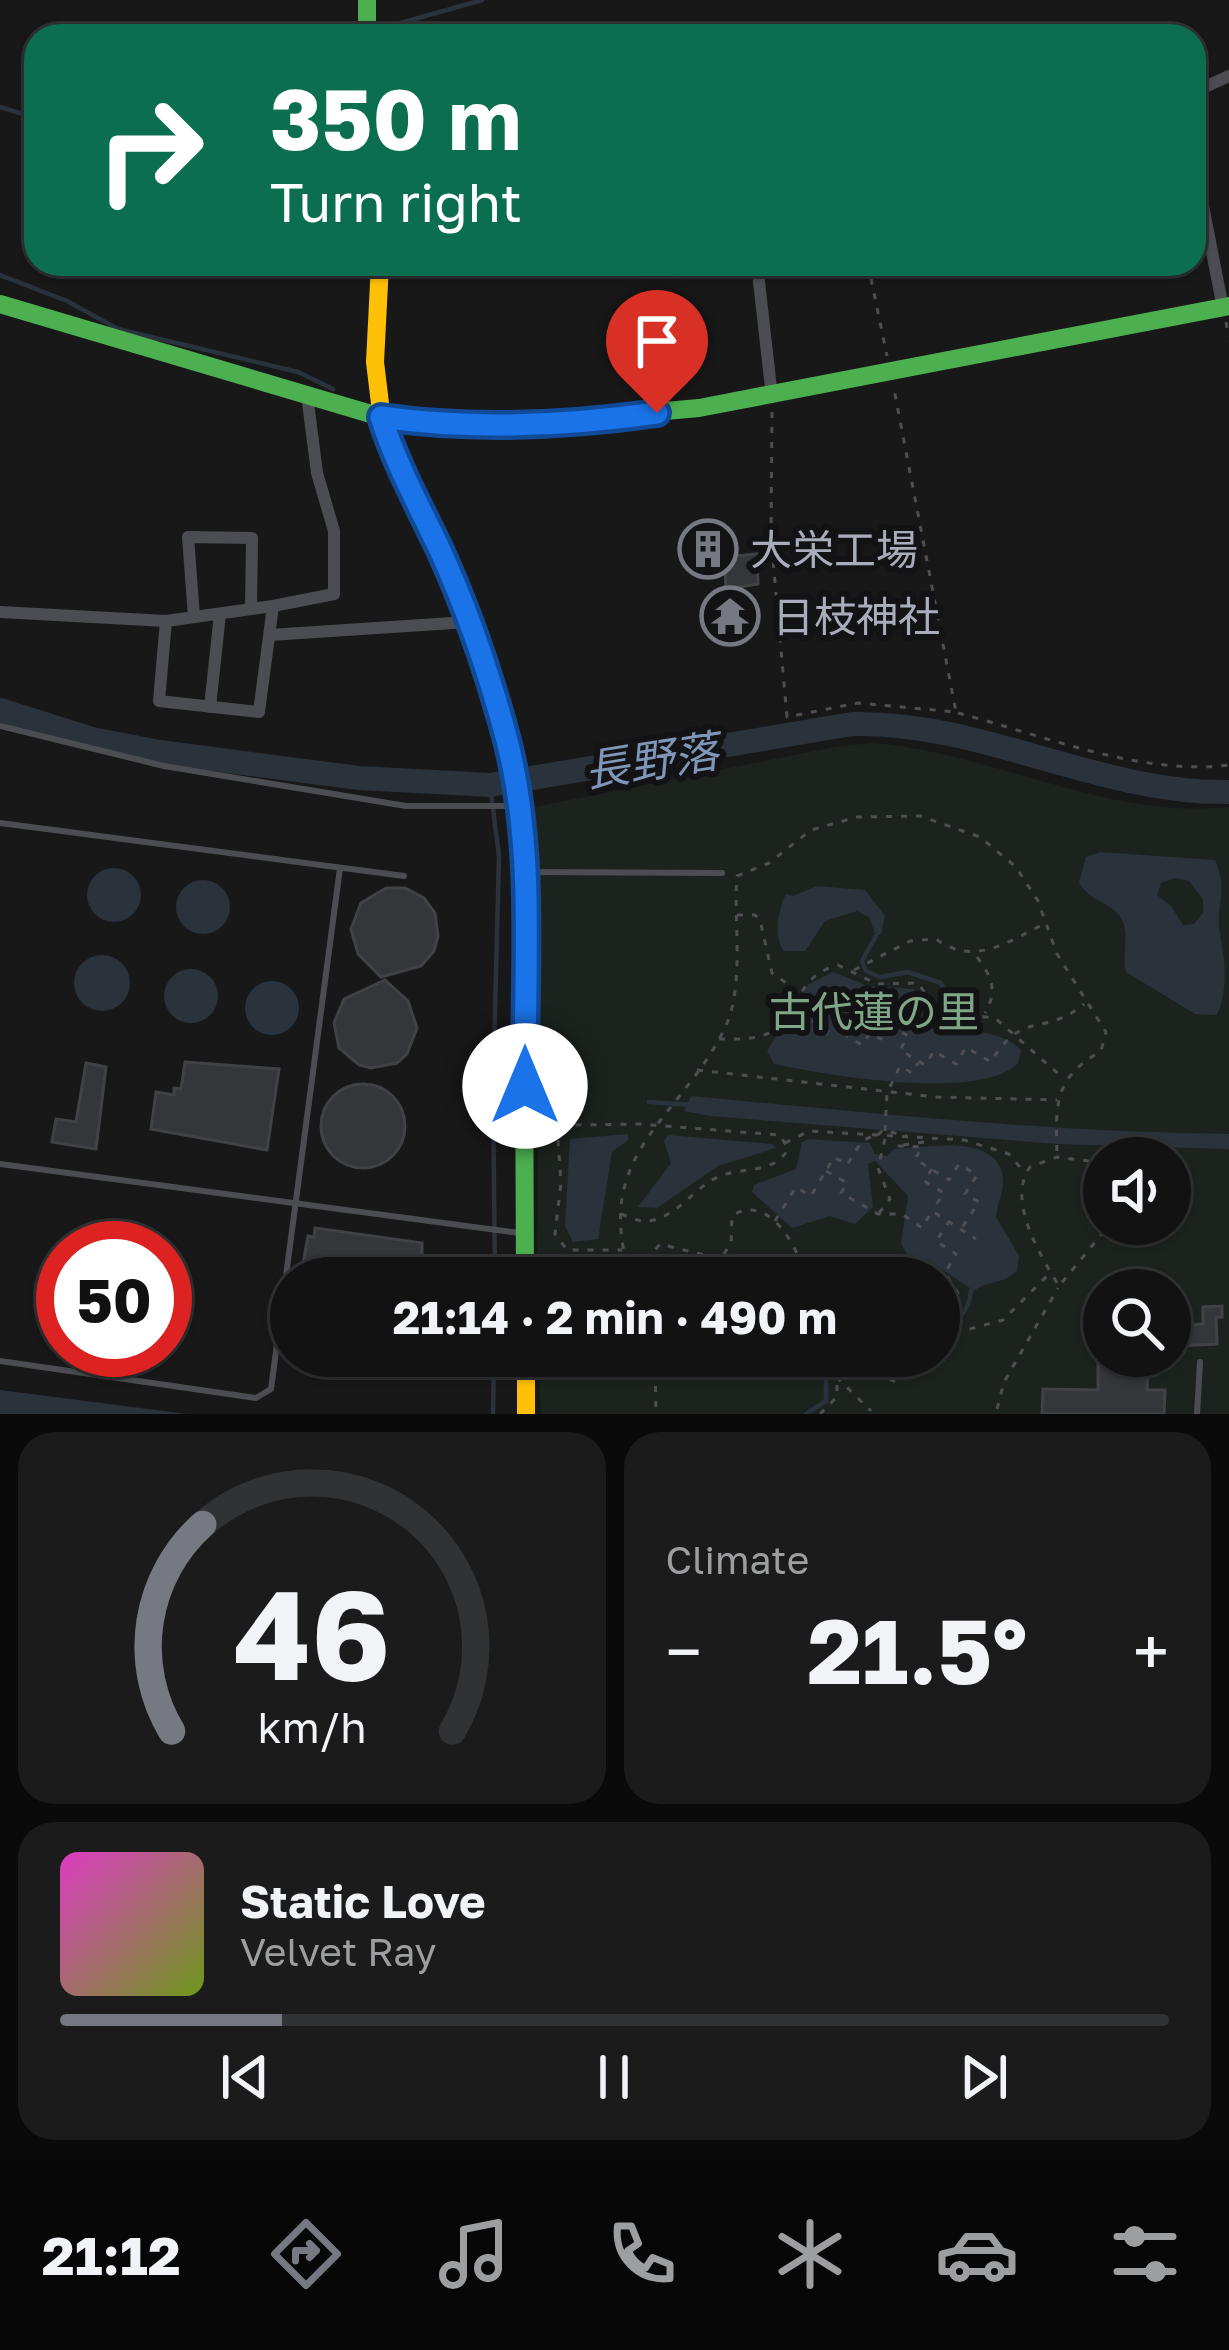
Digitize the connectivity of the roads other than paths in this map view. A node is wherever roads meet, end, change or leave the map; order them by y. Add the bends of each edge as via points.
1 (1206, 215) edge
2 (379, 276) edge
3 (758, 276) edge
4 (0, 304) edge
5 (1226, 307) edge
6 (307, 395) junction
7 (772, 397) junction
8 (381, 417) junction
9 (273, 606) junction
10 (251, 609) junction
11 (0, 612) edge
12 (220, 614) junction
13 (194, 617) junction
14 (166, 621) junction
15 (468, 622) junction
16 (270, 635) junction
17 (210, 707) junction
18 (0, 727) edge
19 (513, 804) junction
20 (0, 823) edge
21 (340, 868) junction
22 (524, 872) junction
23 (722, 873) dead end
24 (404, 876) dead end
25 (0, 1164) edge
26 (297, 1204) junction
27 (525, 1233) junction
28 (525, 1257) edge
29 (0, 1361) edge
30 (1200, 1362) dead end
31 (526, 1377) edge
32 (526, 1414) edge
33 (1197, 1414) edge

1 - 5 street
2 - 8 street
3 - 7 street
4 - 6 street
5 - 7 street
6 - 8 street
6 - 9 street via 334,531 334,594
7 - 8 street via 580,424
8 - 15 street
9 - 10 street
9 - 16 street
10 - 12 street
10 - 13 street via 252,538 188,537
11 - 14 street
12 - 13 street
12 - 17 street
13 - 14 street
14 - 17 street via 160,701
15 - 16 street
15 - 19 street via 512,760
16 - 17 street via 260,712
18 - 19 lane via 164,766 406,806
19 - 22 street
20 - 21 lane
21 - 24 lane
21 - 26 lane
22 - 23 lane
22 - 27 street
25 - 26 lane
26 - 27 lane
26 - 29 lane via 272,1388 256,1397
27 - 28 street
30 - 33 lane
31 - 32 street

